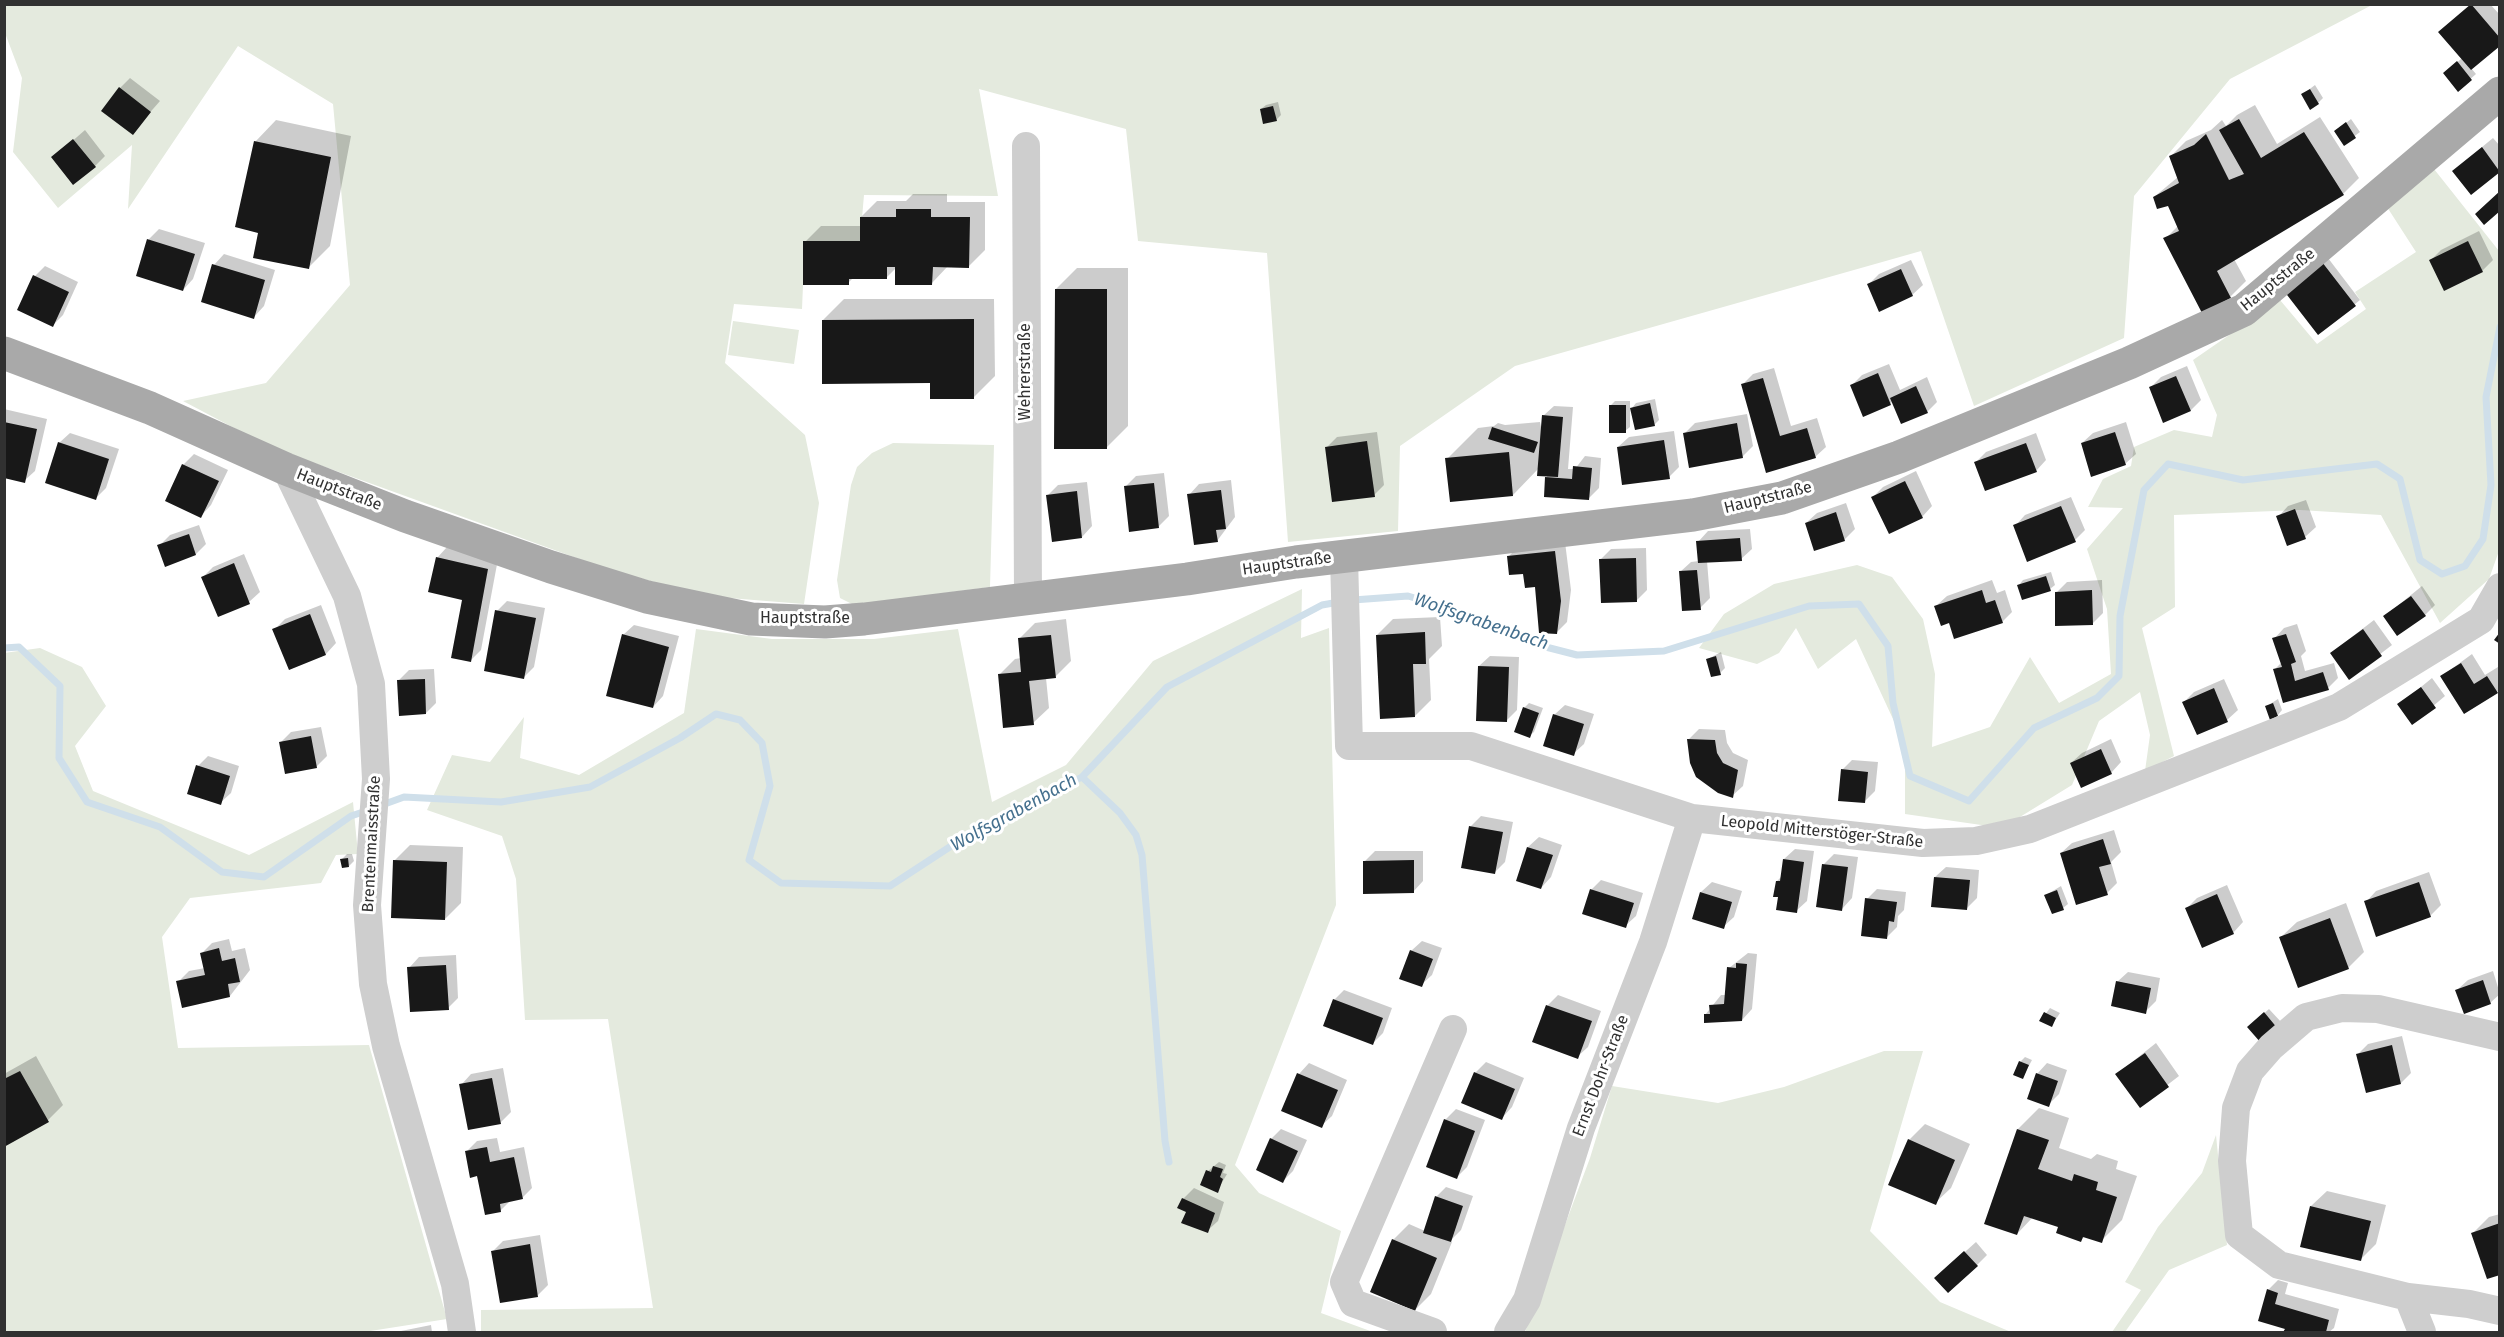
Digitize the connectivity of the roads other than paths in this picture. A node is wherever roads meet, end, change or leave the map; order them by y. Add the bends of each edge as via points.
1 (2499, 93) edge
2 (1026, 146) dead end
3 (4, 352) edge
4 (286, 469) junction
5 (1345, 572) junction
6 (2499, 587) edge
7 (1028, 597) junction
8 (1692, 818) junction
9 (1453, 1029) dead end
10 (2499, 1037) edge
11 (2408, 1297) junction
12 (2499, 1311) edge
13 (462, 1332) edge
14 (1433, 1332) edge
15 (1508, 1332) edge
16 (2422, 1332) edge

1 - 5 main road, Hauptstraße via 2244,310 2129,363 1909,453 1782,498
2 - 7 street, Wehrerstraße
3 - 4 main road, Hauptstraße via 150,408
4 - 7 main road, Hauptstraße via 551,567 647,597 716,613 751,619 825,622
4 - 13 street, Brentenmaisstraße via 347,596 371,684 376,778 367,905 373,984 386,1046 455,1284
5 - 7 main road, Hauptstraße
5 - 8 street, Leopold Mitterstöger-Straße via 1349,746 1471,746
6 - 8 street, Leopold Mitterstöger-Straße via 2481,620 2339,707 2030,830 1976,840 1923,843
8 - 15 street, Ernst Dohr-Straße via 1653,942 1581,1128 1527,1300
9 - 14 street via 1344,1282 1353,1303
10 - 11 street via 2378,1009 2342,1008 2306,1017 2250,1071 2236,1108 2232,1161 2239,1235 2279,1265
11 - 12 street
11 - 16 street

